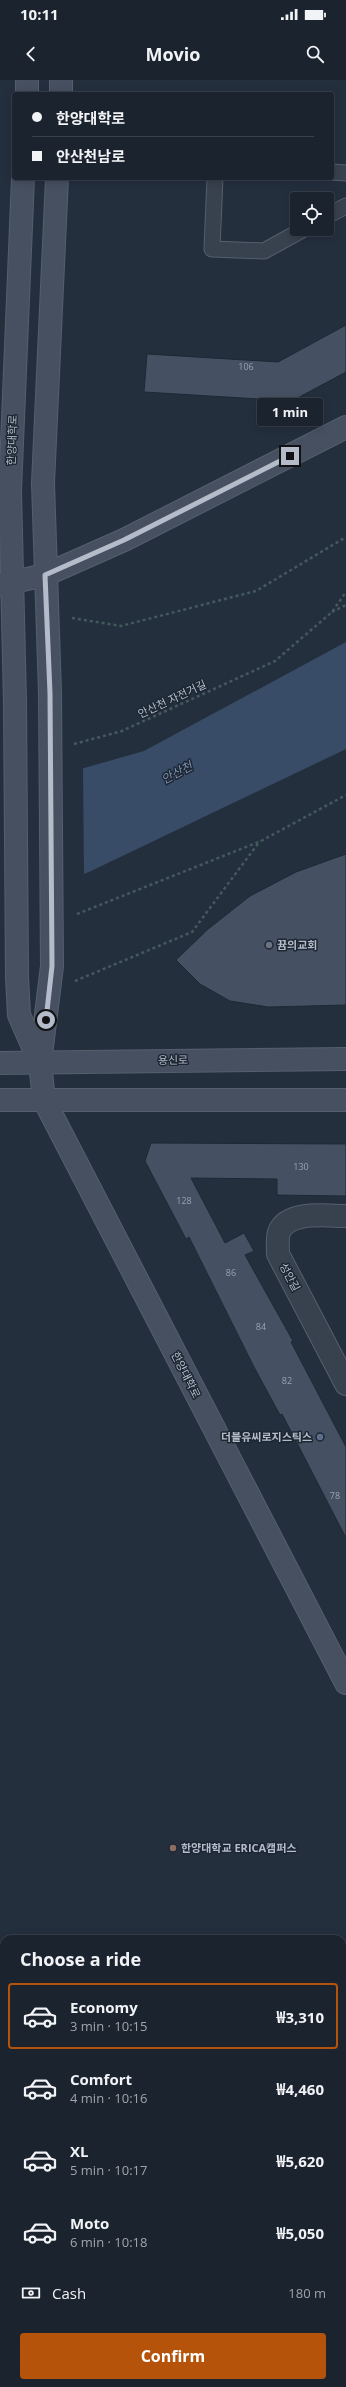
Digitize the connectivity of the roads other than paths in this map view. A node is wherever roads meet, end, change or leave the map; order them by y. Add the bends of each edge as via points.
1 (27, 80) edge
2 (62, 80) edge
3 (27, 92) edge
4 (61, 92) edge
5 (334, 172) edge
6 (346, 173) edge
7 (23, 180) edge
8 (57, 180) edge
9 (215, 180) edge
10 (346, 206) edge
11 (334, 212) edge
12 (291, 236) edge
13 (346, 428) edge
14 (45, 575) junction
15 (4, 585) edge
16 (346, 1059) edge
17 (0, 1063) edge
18 (40, 1063) junction
19 (0, 1100) edge
20 (44, 1100) junction
21 (346, 1100) edge
22 (346, 1216) edge
23 (346, 1384) edge
24 (345, 1680) edge

1 - 3 street
2 - 4 street
5 - 6 lane
7 - 15 street, 한양대학로
8 - 14 street via 43,484
9 - 12 lane via 212,249 264,251
10 - 11 lane
13 - 14 street via 124,540
14 - 15 street
14 - 18 street, 한양대학로, bridge via 50,693 52,966
15 - 18 street, 한양대학로, bridge via 15,702 19,1015
16 - 18 street, 용신로
17 - 18 street, 용신로
18 - 20 street, 한양대학로
19 - 20 street
20 - 21 street
20 - 24 street, 한양대학로
22 - 23 street, 성안길 via 306,1216 288,1221 279,1232 278,1254

